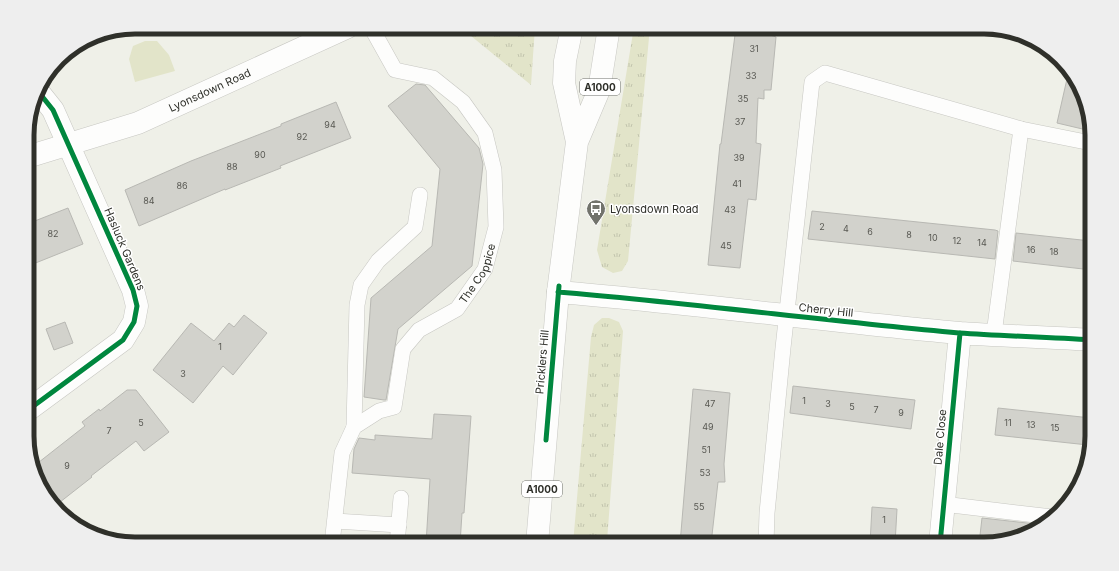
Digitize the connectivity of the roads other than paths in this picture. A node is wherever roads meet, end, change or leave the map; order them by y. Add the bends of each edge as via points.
1 (333, 34) edge
2 (375, 34) edge
3 (571, 34) edge
4 (608, 34) edge
5 (42, 96) edge
6 (1022, 129) junction
7 (577, 142) junction
8 (1085, 142) edge
9 (68, 145) junction
10 (34, 155) edge
11 (420, 195) dead end
12 (558, 292) junction
13 (786, 316) junction
14 (960, 333) junction
15 (994, 334) junction
16 (1085, 340) edge
17 (34, 406) edge
18 (354, 427) junction
19 (401, 498) dead end
20 (944, 504) junction
21 (1045, 516) edge
22 (335, 521) junction
23 (399, 525) junction
24 (333, 537) edge
25 (398, 537) edge
26 (538, 537) edge
27 (766, 537) edge
28 (941, 537) edge

1 - 9 street, Lyonsdown Road via 138,123
2 - 18 lane, The Coppice via 395,70 433,78 463,102 485,133 494,170 496,227 485,269 457,309 419,330 403,349 394,407 379,411
3 - 7 street, Pricklers Hill / A1000 via 564,83
4 - 7 street, Pricklers Hill / A1000 via 599,90
5 - 9 street via 53,110
6 - 8 lane
6 - 13 lane via 825,73 812,82
6 - 15 lane
7 - 12 street, Pricklers Hill / A1000
9 - 10 street, Lyonsdown Road
9 - 17 street, Hasluck Gardens via 133,290 137,306 134,322 123,340
11 - 18 lane via 415,228 378,261 361,286 357,304
12 - 13 street, Cherry Hill
12 - 26 street, Pricklers Hill / A1000
13 - 14 street, Cherry Hill
13 - 27 lane
14 - 15 street, Cherry Hill
14 - 20 street, Dale Close
15 - 16 street, Cherry Hill
18 - 22 lane via 342,452
19 - 23 lane
20 - 21 lane
20 - 28 street, Dale Close
22 - 23 lane
22 - 24 lane
23 - 25 lane

